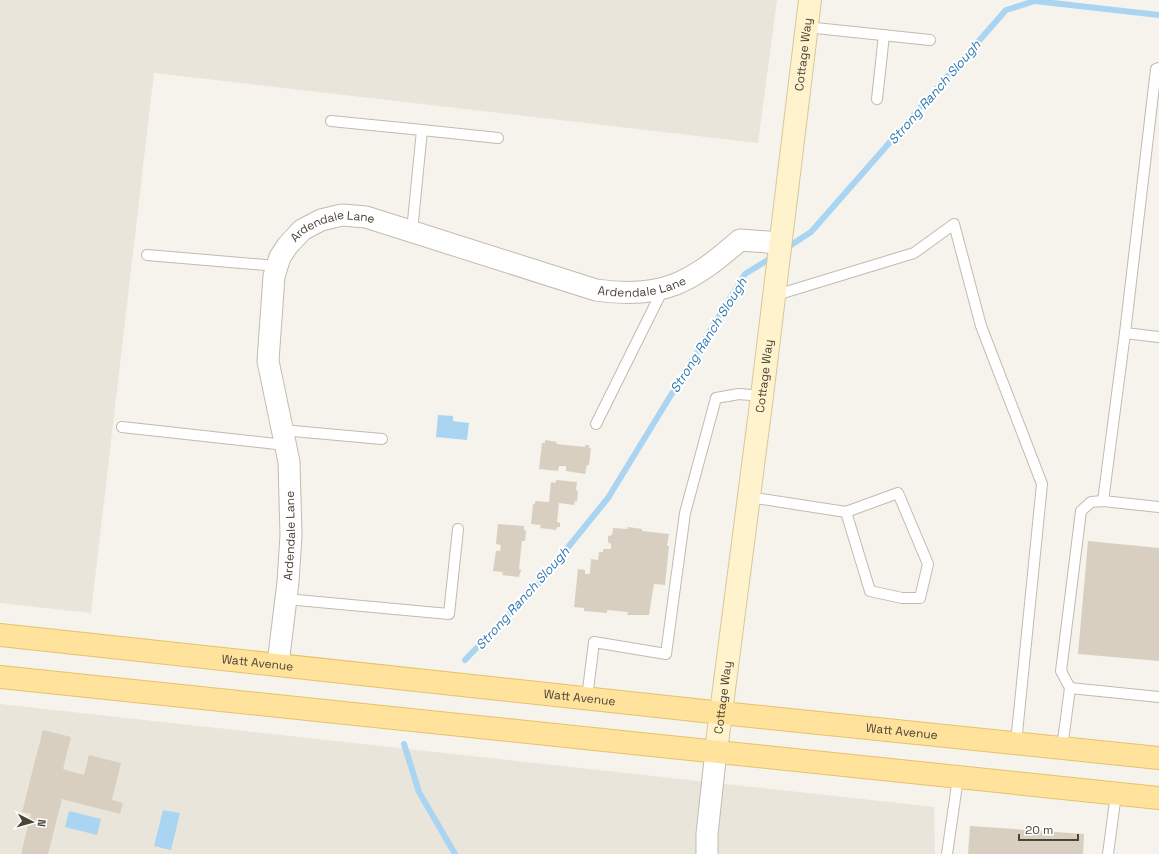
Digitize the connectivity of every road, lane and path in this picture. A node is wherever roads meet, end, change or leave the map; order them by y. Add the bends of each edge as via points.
1 (810, 0) edge
2 (806, 27) junction
3 (884, 35) junction
4 (930, 40) dead end
5 (1159, 68) edge
6 (877, 99) dead end
7 (331, 122) dead end
8 (422, 130) junction
9 (498, 138) dead end
10 (412, 231) junction
11 (780, 243) junction
12 (148, 255) dead end
13 (277, 266) junction
14 (663, 289) junction
15 (774, 289) junction
16 (1126, 333) junction
17 (1159, 337) edge
18 (762, 396) junction
19 (596, 424) dead end
20 (122, 427) dead end
21 (283, 437) junction
22 (382, 439) dead end
23 (749, 497) junction
24 (1102, 501) junction
25 (1159, 507) edge
26 (846, 512) junction
27 (458, 529) dead end
28 (286, 599) junction
29 (0, 635) edge
30 (278, 664) junction
31 (0, 677) edge
32 (1070, 688) junction
33 (587, 698) junction
34 (1159, 698) edge
35 (722, 714) junction
36 (1016, 743) junction
37 (1062, 748) junction
38 (716, 751) junction
39 (1159, 758) edge
40 (958, 778) junction
41 (1116, 794) junction
42 (1159, 798) edge
43 (707, 854) edge
44 (947, 854) edge
45 (1108, 854) edge

1 - 2 street, Cottage Way
2 - 3 lane
2 - 11 street, Cottage Way
3 - 4 lane
3 - 6 lane
5 - 16 lane via 1156,69
7 - 8 lane
8 - 9 lane
8 - 10 lane
10 - 13 street, Ardendale Lane via 366,217 342,215 321,220 302,230 288,245
10 - 14 street, Ardendale Lane via 596,290 631,293
11 - 14 street, Ardendale Lane via 740,240 711,265 690,278
11 - 15 street, Cottage Way
12 - 13 lane
13 - 21 street, Ardendale Lane via 274,276 268,361
14 - 19 lane
15 - 18 street, Cottage Way
15 - 36 lane via 914,253 954,224 981,326 1042,484
16 - 17 lane
16 - 24 lane
18 - 23 street, Cottage Way
18 - 33 lane via 739,394 716,398 685,513 666,654 594,642
20 - 21 lane
21 - 22 lane
21 - 28 street, Ardendale Lane via 288,462 291,535
23 - 26 lane
23 - 35 street, Cottage Way
24 - 25 lane
24 - 32 lane via 1090,502 1081,511 1060,671
26 - 26 lane via 898,493 928,564 920,598 902,598 870,591
27 - 28 lane via 450,614
28 - 30 street, Ardendale Lane
29 - 30 main road, Watt Avenue
30 - 33 main road, Watt Avenue
31 - 38 main road
32 - 34 lane
32 - 37 lane
33 - 35 main road, Watt Avenue
35 - 36 main road, Watt Avenue
35 - 38 street, Cottage Way
36 - 37 main road, Watt Avenue
37 - 39 main road, Watt Avenue
38 - 40 main road
38 - 43 street
40 - 41 main road
40 - 44 lane
41 - 42 main road
41 - 45 lane

